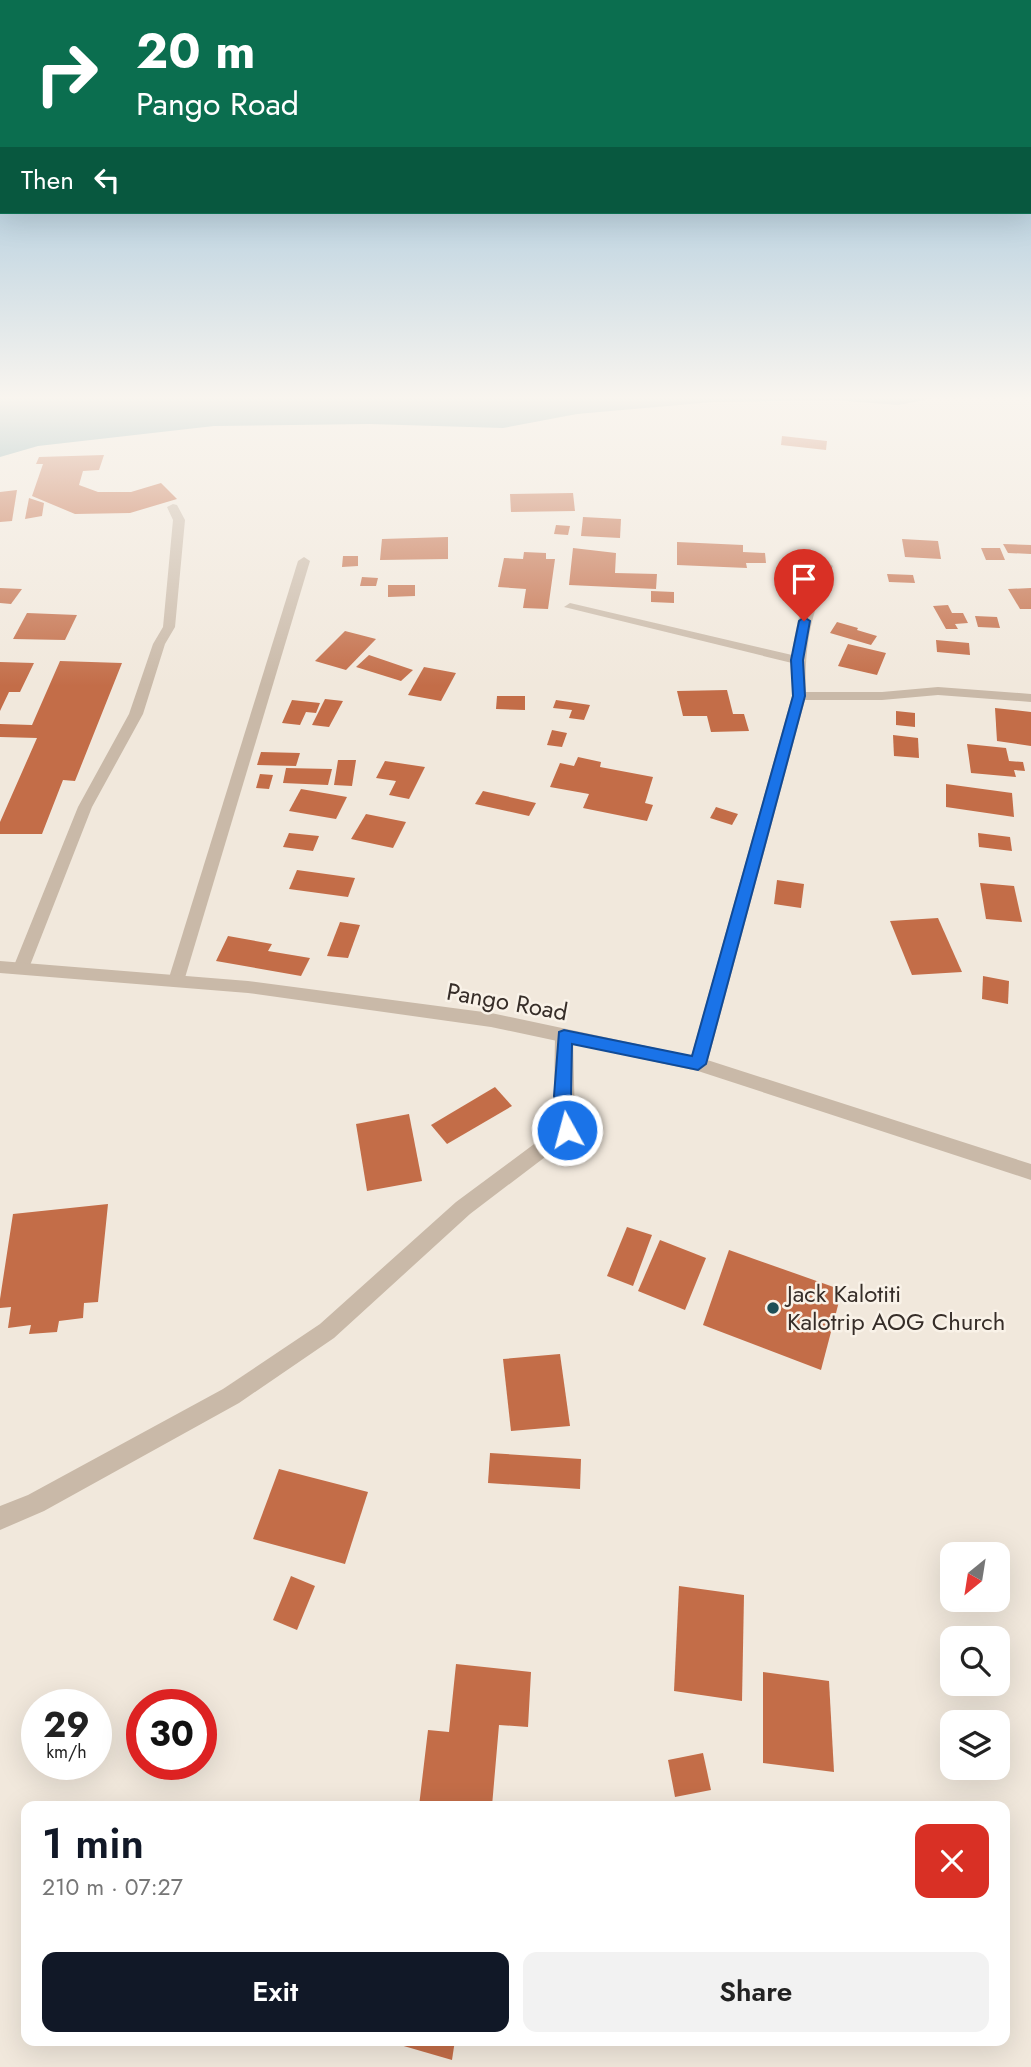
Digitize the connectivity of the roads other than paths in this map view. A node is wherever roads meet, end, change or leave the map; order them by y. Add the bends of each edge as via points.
1 (173, 507) dead end
2 (304, 561) dead end
3 (827, 566) dead end
4 (570, 607) dead end
5 (797, 660) junction
6 (799, 696) junction
7 (1031, 698) edge
8 (0, 967) edge
9 (21, 968) junction
10 (176, 981) junction
11 (564, 1036) junction
12 (698, 1064) junction
13 (1031, 1172) edge
14 (0, 1518) edge

1 - 9 street via 179,520 169,628 159,644 136,714 85,807
2 - 10 street
3 - 5 street via 808,601
4 - 5 street
5 - 6 street
6 - 7 street via 937,691
6 - 12 street
8 - 9 street, Pango Road
9 - 10 street, Pango Road
10 - 11 street, Pango Road via 491,1020
11 - 12 street, Pango Road
11 - 14 street via 567,1130 463,1208 316,1338 231,1396 36,1503
12 - 13 street, Pango Road

